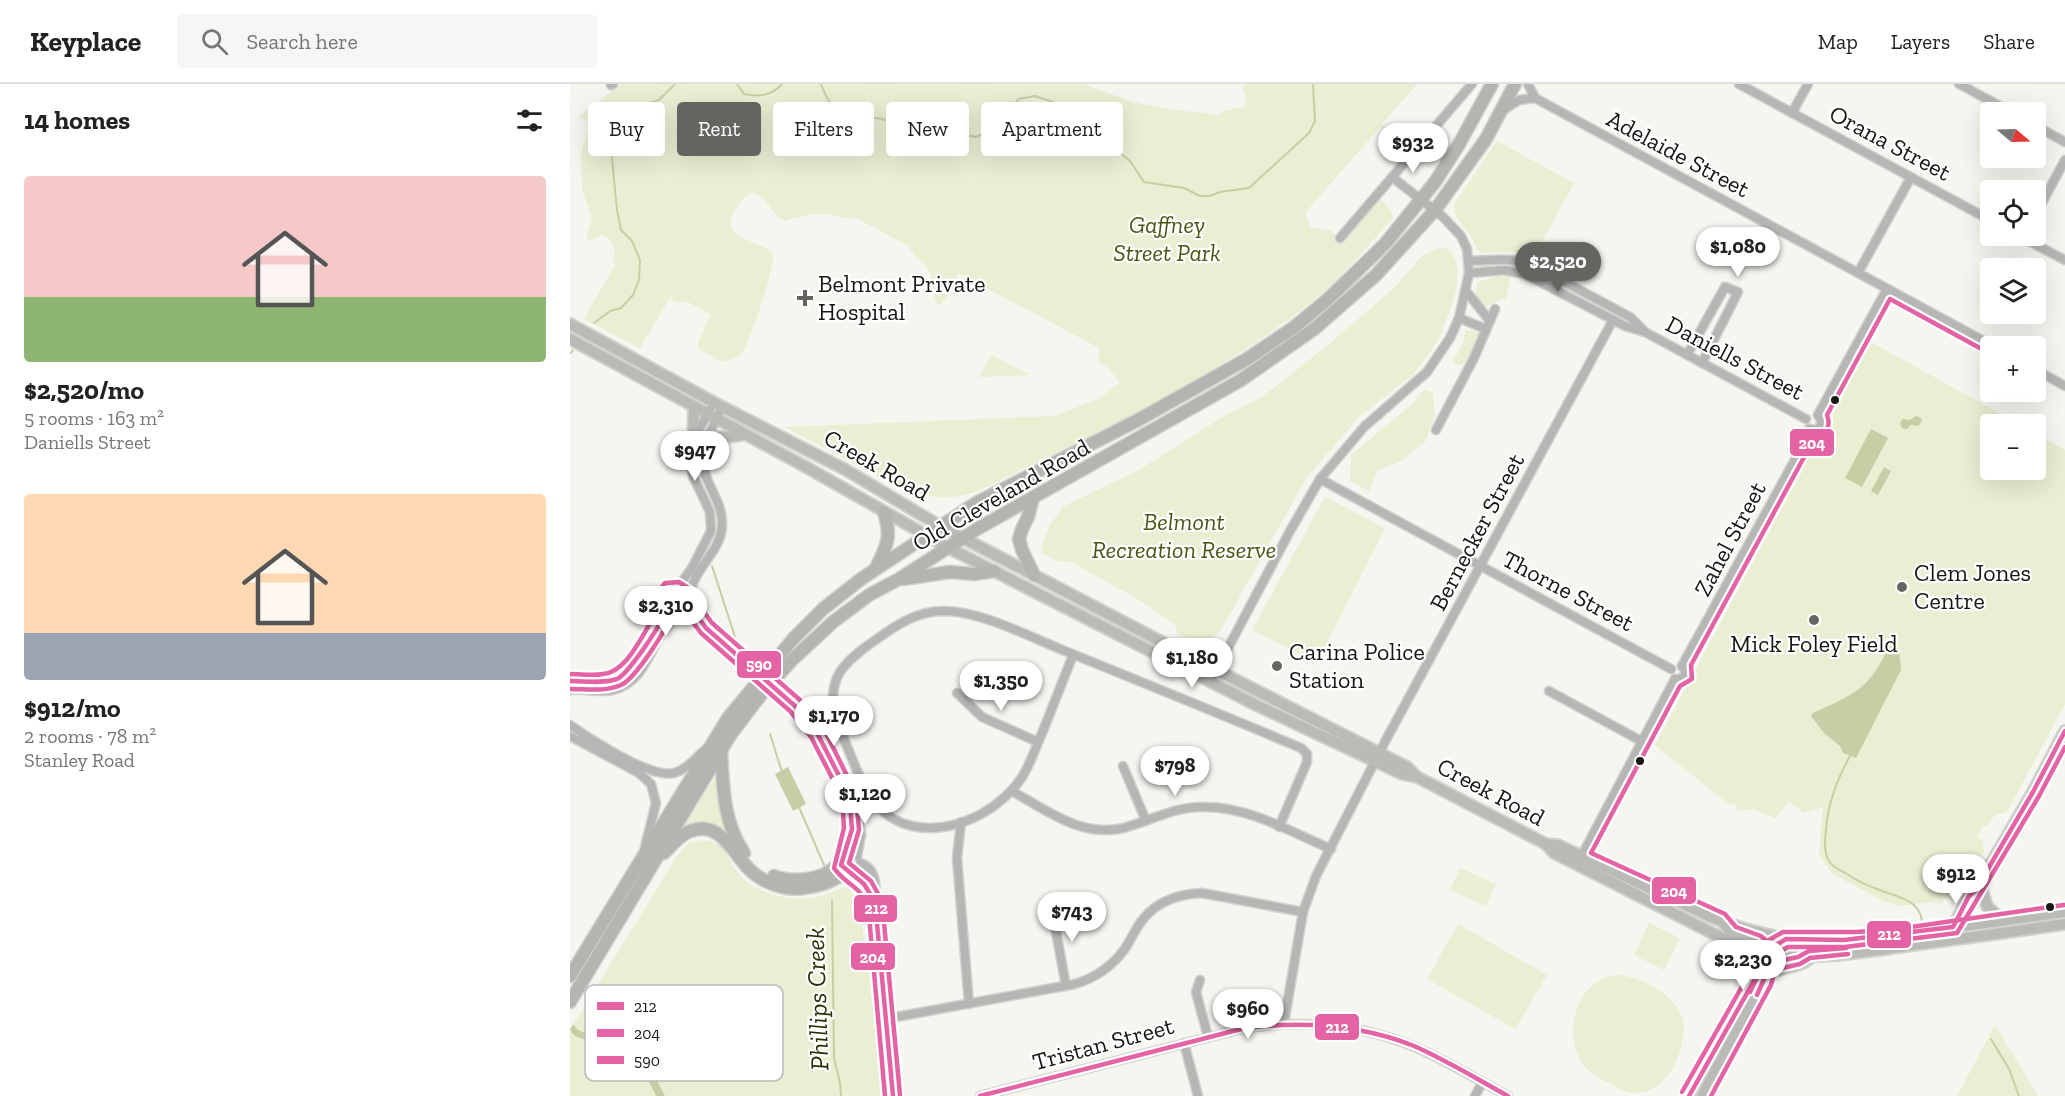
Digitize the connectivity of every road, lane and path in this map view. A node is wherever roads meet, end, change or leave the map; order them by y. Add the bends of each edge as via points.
1 (1472, 84) edge
2 (1491, 84) edge
3 (1515, 84) edge
4 (1528, 84) edge
5 (1739, 84) edge
6 (1808, 84) edge
7 (1959, 84) edge
8 (1535, 98) junction
9 (1992, 102) edge
10 (1501, 111) junction
11 (1792, 113) junction
12 (2046, 132) edge
13 (2065, 144) edge
14 (2065, 160) edge
15 (1392, 177) junction
16 (1911, 177) junction
17 (2046, 195) edge
18 (1421, 199) junction
19 (1435, 210) junction
20 (1980, 215) edge
21 (1340, 238) dead end
22 (2040, 246) edge
23 (2065, 260) edge
24 (1469, 261) junction
25 (1469, 273) junction
26 (1858, 273) junction
27 (1887, 289) junction
28 (1466, 291) junction
29 (1495, 309) dead end
30 (1459, 318) junction
31 (1613, 320) junction
32 (1488, 325) junction
33 (574, 326) edge
34 (1645, 332) junction
35 (570, 339) edge
36 (1980, 339) edge
37 (1687, 355) junction
38 (1702, 363) junction
39 (2046, 376) edge
40 (2065, 386) edge
41 (717, 404) junction
42 (694, 406) junction
43 (1818, 415) junction
44 (713, 416) junction
45 (1806, 419) junction
46 (1809, 429) junction
47 (1436, 430) dead end
48 (746, 434) junction
49 (709, 438) junction
50 (693, 440) junction
51 (1320, 479) junction
52 (1033, 498) junction
53 (884, 512) junction
54 (940, 526) junction
55 (926, 536) junction
56 (963, 537) junction
57 (946, 547) junction
58 (1480, 566) junction
59 (876, 569) junction
60 (994, 571) junction
61 (1034, 575) junction
62 (691, 577) junction
63 (899, 579) junction
64 (677, 589) junction
65 (689, 601) junction
66 (665, 610) junction
67 (680, 615) junction
68 (706, 628) junction
69 (1226, 651) junction
70 (1183, 653) junction
71 (1073, 655) junction
72 (1682, 666) junction
73 (1671, 669) junction
74 (1216, 670) junction
75 (1675, 679) junction
76 (570, 681) edge
77 (1210, 682) junction
78 (570, 690) edge
79 (1549, 691) dead end
80 (957, 693) dead end
81 (570, 725) edge
82 (2065, 730) edge
83 (570, 736) edge
84 (1038, 742) junction
85 (1643, 742) junction
86 (714, 749) junction
87 (1379, 758) junction
88 (1123, 766) dead end
89 (1012, 791) junction
90 (849, 795) junction
91 (1146, 821) junction
92 (961, 822) junction
93 (1279, 827) junction
94 (1331, 849) junction
95 (643, 855) junction
96 (858, 860) junction
97 (1579, 860) junction
98 (846, 865) junction
99 (650, 868) junction
100 (1978, 886) junction
101 (875, 902) junction
102 (1051, 904) dead end
103 (1303, 912) junction
104 (2065, 912) edge
105 (2002, 920) junction
106 (1722, 921) junction
107 (2065, 924) edge
108 (1957, 927) junction
109 (1786, 939) junction
110 (1950, 940) junction
111 (1730, 942) junction
112 (1767, 952) junction
113 (1810, 958) junction
114 (576, 974) edge
115 (1767, 974) junction
116 (1200, 980) dead end
117 (1066, 986) junction
118 (1746, 994) junction
119 (570, 1002) edge
120 (969, 1004) junction
121 (885, 1019) junction
122 (1284, 1023) junction
123 (1208, 1037) junction
124 (1184, 1043) junction
125 (1482, 1083) junction
126 (893, 1096) edge
127 (980, 1096) edge
128 (1198, 1096) edge
129 (1476, 1096) edge
130 (1508, 1096) edge
131 (1689, 1096) edge
132 (1702, 1096) edge

1 - 15 street
2 - 18 highway, Old Cleveland Road via 1458,146
3 - 10 highway, Old Cleveland Road
4 - 8 street
5 - 11 street, Orana Street
6 - 11 street
7 - 9 street
8 - 10 street via 1519,100
8 - 26 street, Adelaide Street
10 - 19 highway, Old Cleveland Road
11 - 16 street, Orana Street
12 - 13 street
14 - 17 street
15 - 18 street
15 - 21 street
16 - 20 street, Orana Street
16 - 26 street
18 - 19 street
18 - 54 highway, Old Cleveland Road via 1357,272 1269,344 1140,420 976,503
19 - 24 street via 1461,236
19 - 52 highway, Old Cleveland Road via 1370,280 1287,349 1220,392
22 - 23 street
24 - 25 street
24 - 34 street, Daniells Street via 1504,259 1533,265 1630,317
25 - 28 street
25 - 31 street, Daniells Street via 1505,270 1525,274
26 - 27 street, Adelaide Street
27 - 36 street, Adelaide Street
27 - 43 street
28 - 30 street
28 - 32 street
29 - 32 street
30 - 32 street
30 - 51 street via 1427,372 1364,427
31 - 34 street, Daniells Street
31 - 58 street, Bernecker Street
32 - 47 street
33 - 41 main road, Creek Road
34 - 37 street, Daniells Street
35 - 42 main road, Creek Road
37 - 38 street, Daniells Street
37 - 38 street via 1725,287 1738,292
38 - 45 street, Daniells Street
39 - 40 street
41 - 44 street
41 - 54 main road, Creek Road via 836,465
42 - 44 main road, Creek Road
42 - 50 main road
43 - 45 street
43 - 46 street via 1822,421 1819,428
44 - 48 main road, Creek Road
44 - 49 street
44 - 50 street
45 - 46 street
46 - 72 street, Zahel Street
48 - 49 main road
48 - 53 main road, Creek Road
49 - 62 street via 703,464 722,515 722,531 718,543
50 - 62 street via 691,468 710,512 711,531
51 - 58 street, Thorne Street
51 - 69 street
52 - 56 highway, Old Cleveland Road
52 - 61 highway via 1019,539
53 - 55 main road, Creek Road
53 - 59 highway via 888,538
54 - 55 highway, Old Cleveland Road
54 - 56 main road, Creek Road
55 - 57 main road, Creek Road
55 - 59 highway, Old Cleveland Road
56 - 57 highway, Old Cleveland Road
56 - 61 main road, Creek Road
57 - 60 main road, Creek Road
57 - 63 highway, Old Cleveland Road
58 - 73 street, Thorne Street
58 - 87 street, Bernecker Street
59 - 86 highway, Old Cleveland Road via 845,591 794,638 744,696
60 - 63 highway
60 - 77 main road, Creek Road
61 - 70 main road, Creek Road
62 - 64 street
62 - 65 street
63 - 86 highway, Old Cleveland Road via 869,595 807,646
64 - 65 street
64 - 66 street via 669,590 663,597
65 - 67 street
65 - 68 street
66 - 67 street
66 - 76 street via 636,663 625,674 604,682
67 - 68 street
67 - 78 street via 661,634 642,670 630,682 604,691
68 - 90 street, bridge via 784,696 817,733
69 - 70 main road
69 - 74 street
70 - 74 main road, Creek Road
71 - 84 street
71 - 92 street via 982,618 943,611 912,616 843,666 834,686 834,714 868,794 903,823 936,829
71 - 93 street via 1301,748 1307,762
72 - 73 street
72 - 75 street via 1685,675
73 - 75 street
74 - 77 street
74 - 87 main road, Creek Road
75 - 85 street
77 - 87 main road, Creek Road via 1279,717
79 - 85 street
80 - 84 street via 982,717
81 - 86 street via 663,774 674,773
82 - 100 main road
83 - 95 street via 639,773 651,784 656,802
84 - 89 street via 1030,764
85 - 97 street
86 - 95 highway, Old Cleveland Road
86 - 98 highway via 726,811 740,846 755,865 776,878 794,880
86 - 99 highway, Old Cleveland Road
87 - 94 street, Bernecker Street
87 - 97 main road, Creek Road via 1402,774 1417,777 1546,844 1558,845
88 - 91 street
89 - 91 street via 1083,828 1113,831
89 - 92 street via 988,810
90 - 96 street via 860,821
90 - 98 street via 852,829
91 - 93 street via 1186,807 1206,807 1248,814
92 - 120 street via 957,858
93 - 94 street
94 - 103 street, Bernecker Street
95 - 114 highway, Old Cleveland Road
96 - 98 street via 856,870
96 - 98 street via 852,853
96 - 101 street via 873,874
97 - 106 main road, Creek Road
97 - 111 main road, Creek Road
98 - 99 highway via 831,881 814,887 780,886 754,873 723,837 702,829 681,836
98 - 101 street via 868,888
99 - 114 highway, Old Cleveland Road
100 - 105 main road via 1987,906
100 - 108 main road via 1975,899
101 - 121 street
102 - 117 street
103 - 117 street via 1185,893 1157,906 1144,918 1124,950 1101,972
103 - 122 street, Bernecker Street
104 - 105 main road, Creek Road
105 - 108 main road, Creek Road
106 - 109 main road, Creek Road
106 - 112 main road via 1731,933 1758,943
107 - 110 main road, Creek Road
108 - 109 main road, Creek Road via 1844,940
108 - 110 main road
109 - 112 main road
110 - 113 main road, Creek Road
111 - 112 main road, Creek Road
111 - 118 main road via 1748,968
112 - 113 main road, Creek Road
112 - 115 main road
112 - 118 main road
113 - 115 main road via 1804,964
114 - 119 highway, Old Cleveland Road
115 - 132 main road
116 - 123 street via 1196,992
117 - 120 street
118 - 131 main road
120 - 121 street
121 - 126 street
122 - 123 street, Tristan Street
122 - 125 street, Tristan Street via 1327,1025 1387,1037 1416,1047
123 - 124 street, Tristan Street
124 - 127 street, Tristan Street
124 - 128 street
125 - 129 street
125 - 130 street, Tristan Street

